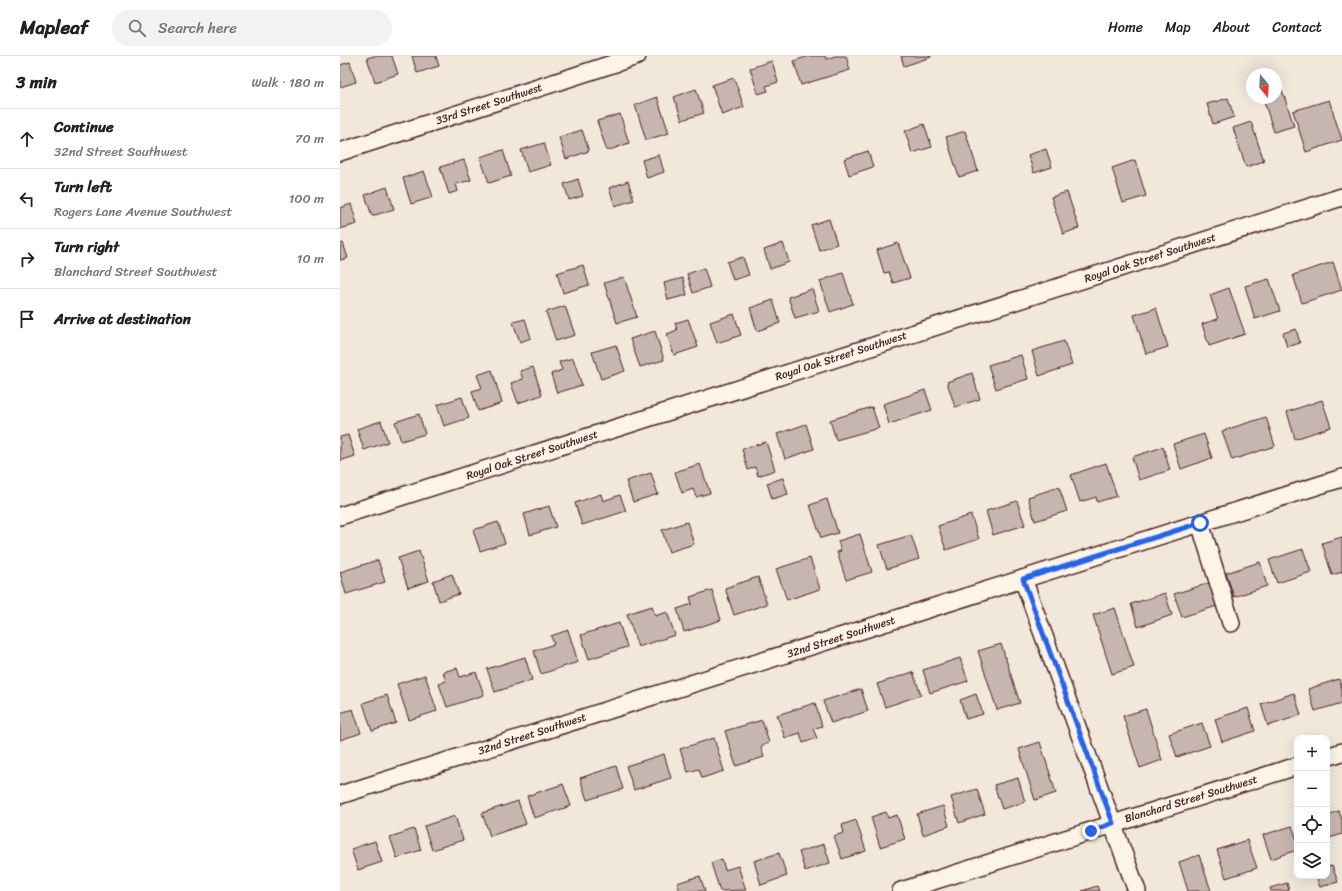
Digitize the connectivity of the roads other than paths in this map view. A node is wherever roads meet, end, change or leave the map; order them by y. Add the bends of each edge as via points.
1 (637, 56) edge
2 (340, 152) edge
3 (1342, 197) edge
4 (1342, 478) edge
5 (340, 516) edge
6 (1200, 523) junction
7 (1023, 579) junction
8 (1231, 623) dead end
9 (1342, 752) edge
10 (1330, 755) edge
11 (1294, 767) edge
12 (340, 795) edge
13 (1113, 823) junction
14 (901, 891) edge
15 (1137, 891) edge

1 - 2 street, 33rd Street Southwest
3 - 5 street, Royal Oak Street Southwest
4 - 6 street, 32nd Street Southwest
6 - 7 street, 32nd Street Southwest
6 - 8 street
7 - 12 street, 32nd Street Southwest
7 - 13 street
9 - 10 street
11 - 13 street, Blanchard Street Southwest
13 - 14 street, Blanchard Street Southwest
13 - 15 street

